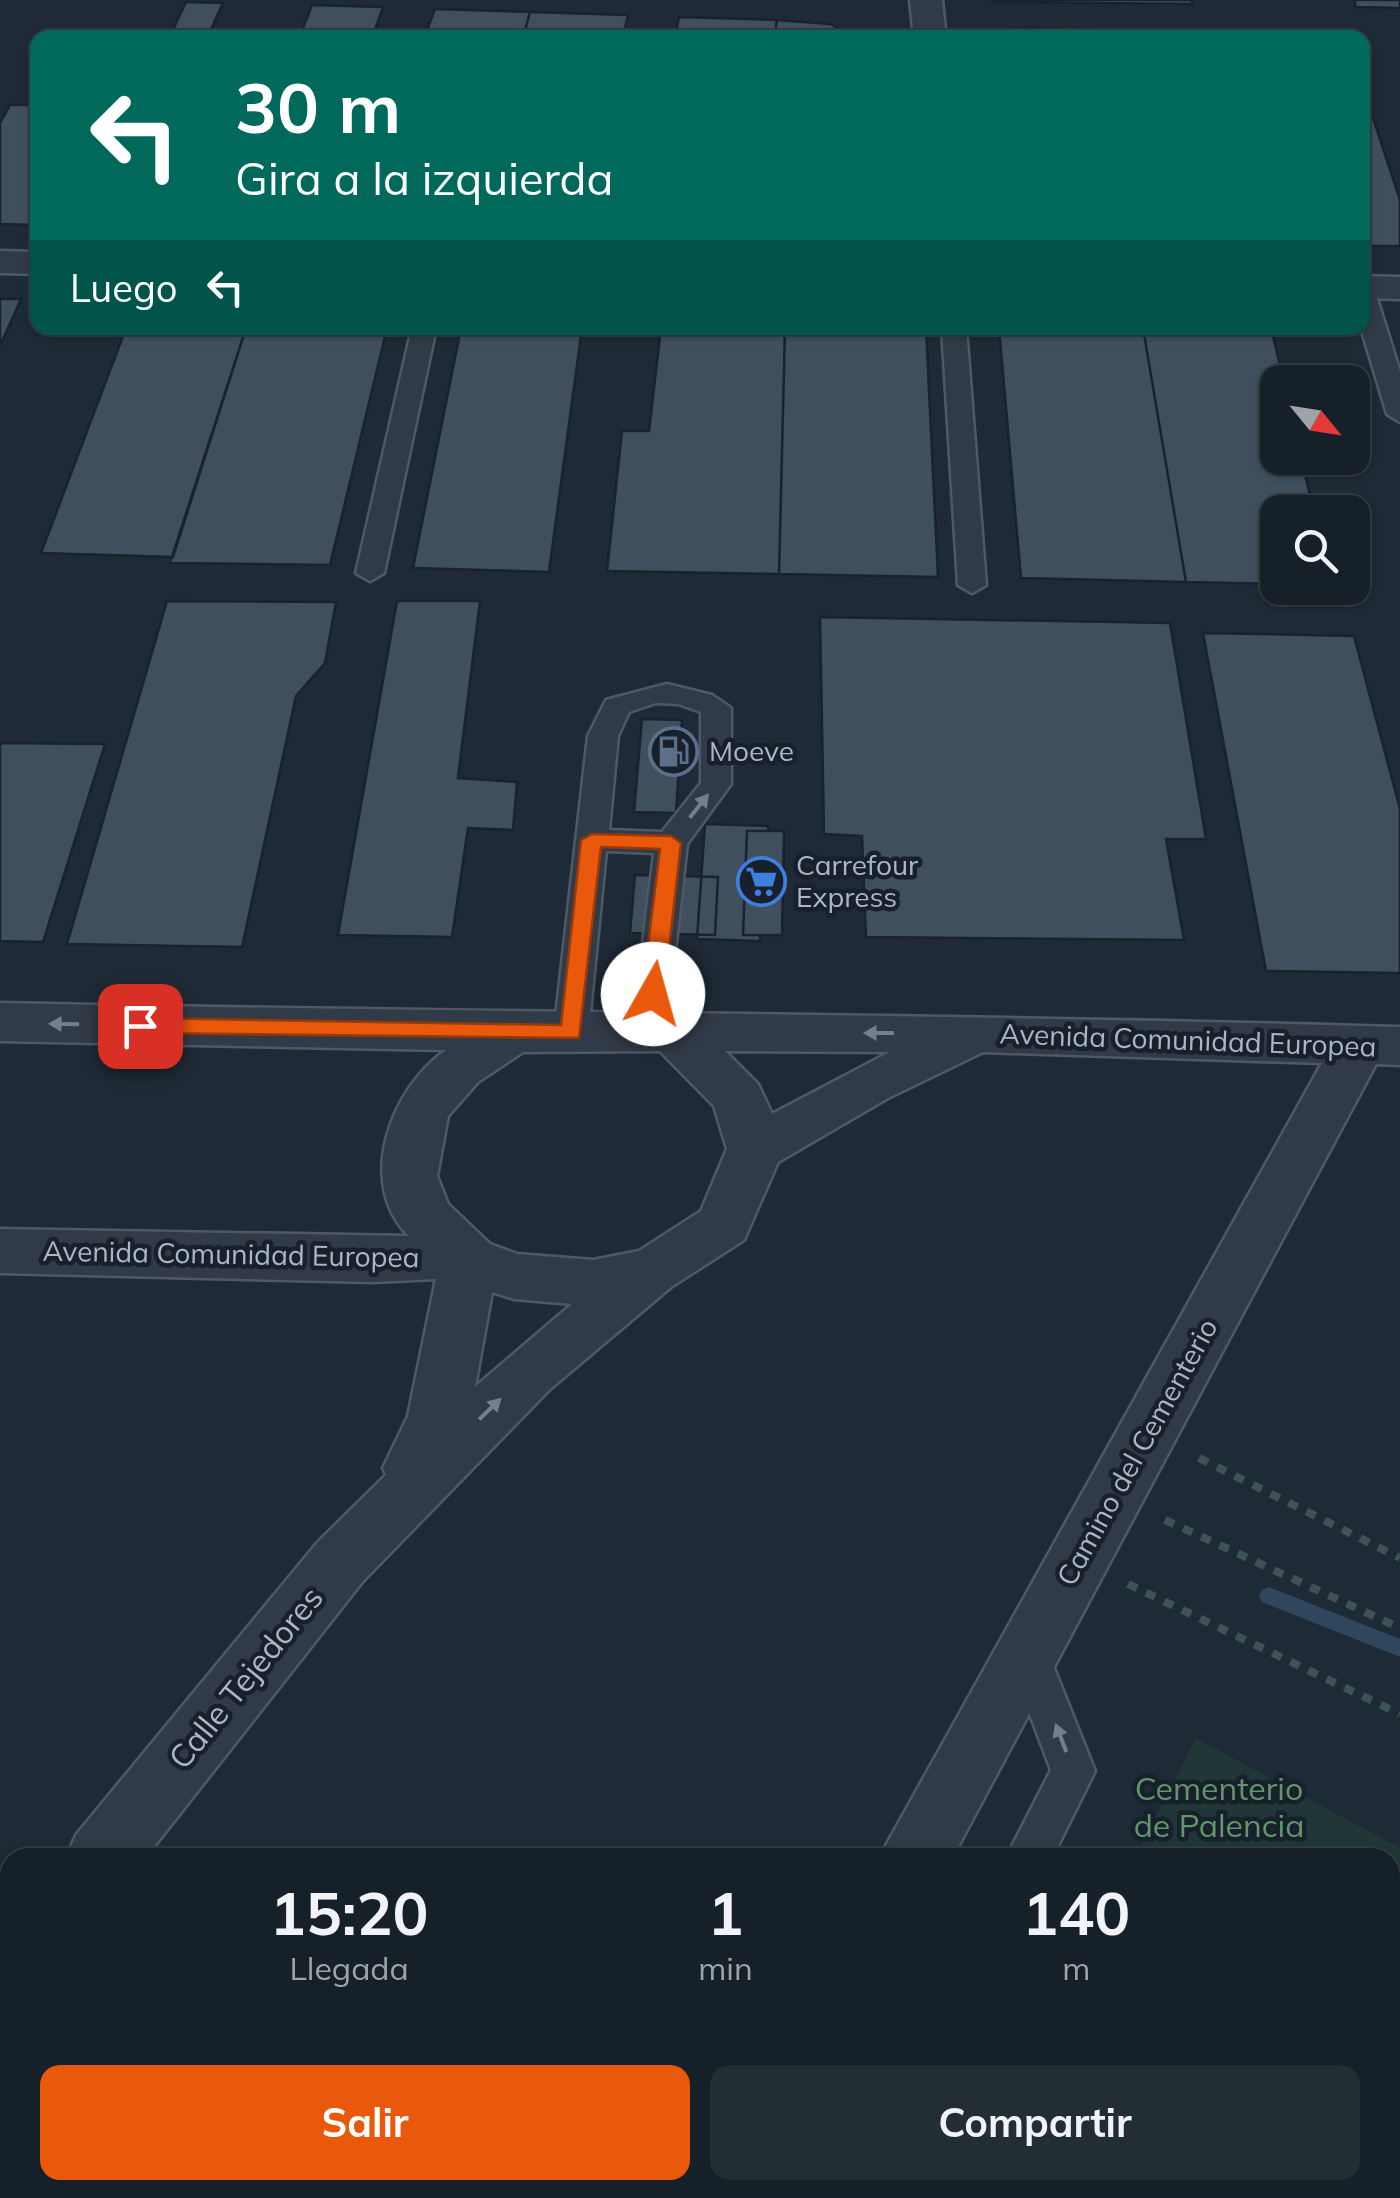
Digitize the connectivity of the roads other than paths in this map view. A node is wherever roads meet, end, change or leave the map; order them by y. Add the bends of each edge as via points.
1 (926, 0) edge
2 (929, 30) edge
3 (0, 262) edge
4 (30, 263) edge
5 (1370, 288) edge
6 (1400, 288) edge
7 (1370, 315) edge
8 (422, 335) edge
9 (954, 335) edge
10 (1400, 414) edge
11 (370, 573) dead end
12 (972, 585) dead end
13 (592, 840) junction
14 (671, 843) junction
15 (0, 1022) edge
16 (661, 1032) junction
17 (512, 1033) junction
18 (571, 1033) junction
19 (976, 1034) junction
20 (1380, 1046) edge
21 (755, 1149) junction
22 (0, 1251) edge
23 (466, 1258) junction
24 (654, 1270) junction
25 (397, 1503) junction
26 (1028, 1650) junction
27 (109, 1848) edge
28 (919, 1848) edge
29 (1033, 1848) edge

1 - 2 street
3 - 4 street
5 - 6 street
7 - 10 lane
8 - 11 lane
9 - 12 lane
13 - 14 lane
14 -> 13 lane via 716,784 716,708 682,692 645,694 617,706 603,736
13 - 18 lane
14 - 16 lane
17 -> 15 street
16 - 18 street
19 -> 16 street, Avenida Comunidad Europea
16 - 21 street via 739,1098
17 - 18 street
17 - 23 street via 459,1068 421,1110 408,1176 424,1215
19 - 20 street, Avenida Comunidad Europea
19 - 21 street, Avenida Comunidad Europea via 869,1084
20 - 26 street, Camino del Cementerio via 1148,1433
21 - 24 street via 724,1225
22 - 23 street, Avenida Comunidad Europea
23 - 24 street via 514,1276 593,1283
23 - 25 street, Calle Tejedores via 439,1416
25 -> 24 street, Calle Tejedores via 529,1372
25 - 27 street, Calle Tejedores via 340,1562
26 - 28 street, Camino del Cementerio
29 -> 26 lane via 1073,1771

